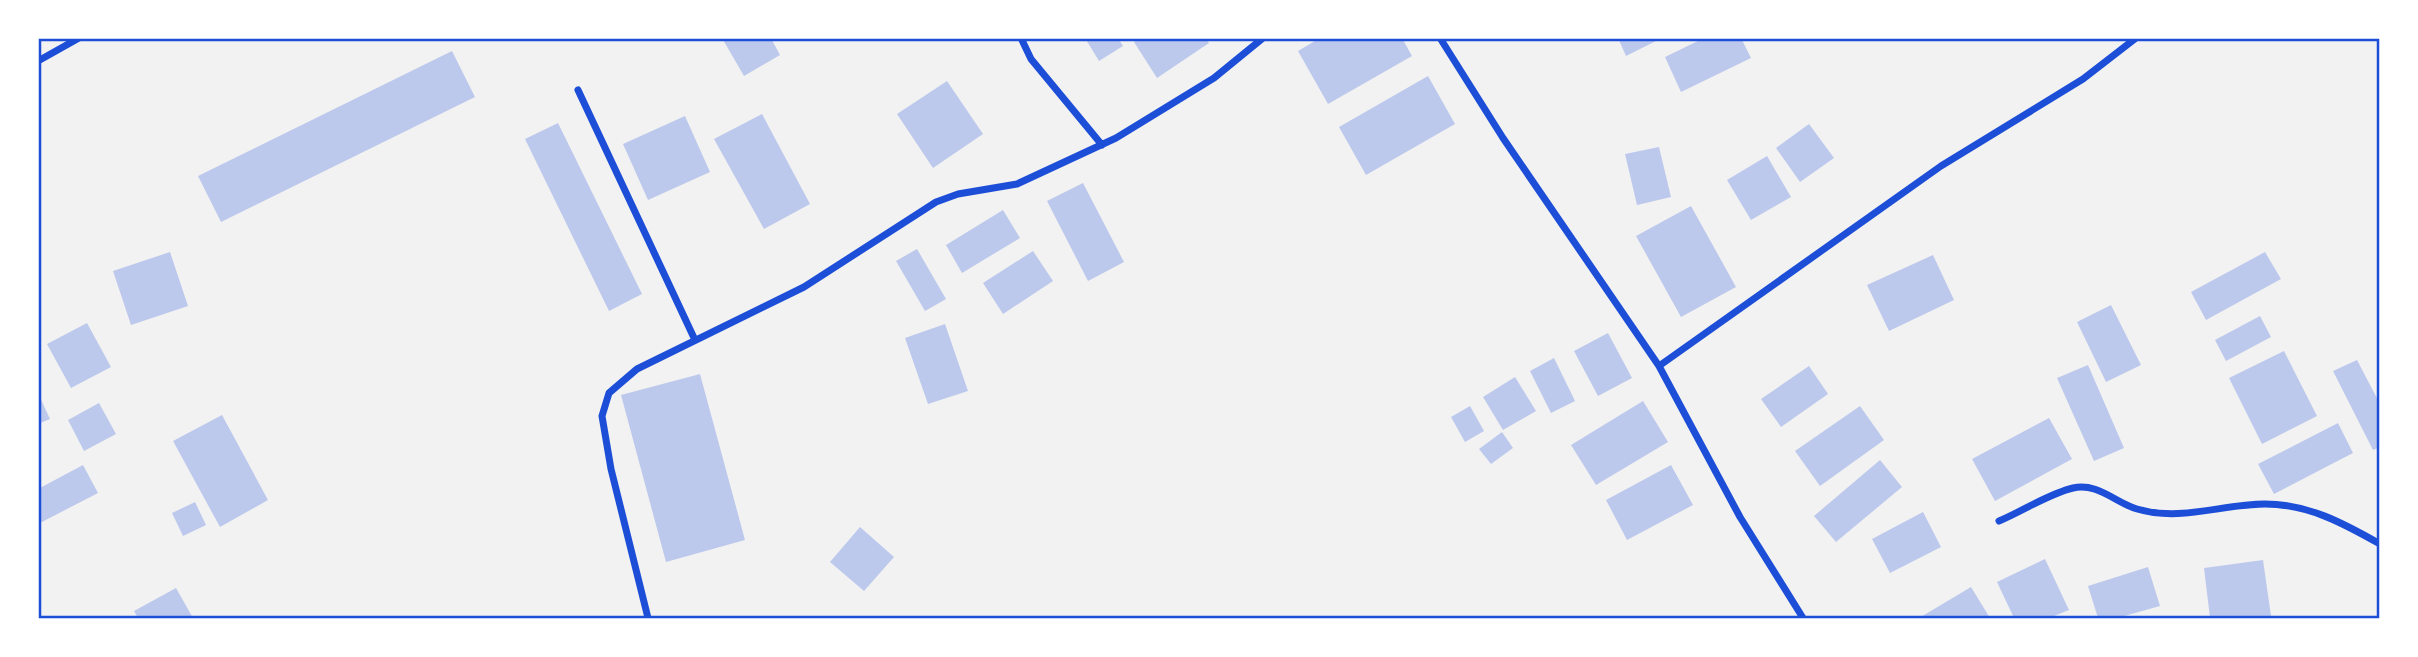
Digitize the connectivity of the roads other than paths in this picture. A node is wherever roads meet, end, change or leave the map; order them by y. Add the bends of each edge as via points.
1 (79, 38) edge
2 (1021, 38) edge
3 (1264, 38) edge
4 (1440, 38) edge
5 (2136, 38) edge
6 (38, 61) edge
7 (578, 90) dead end
8 (1102, 145) junction
9 (695, 340) junction
10 (1659, 366) junction
11 (2000, 522) dead end
12 (2379, 544) edge
13 (648, 618) edge
14 (1803, 618) edge

1 - 6 street
2 - 8 street via 1031,59
3 - 8 street via 1214,78
4 - 10 street
5 - 10 street via 2083,79 1941,166
7 - 9 street
8 - 9 street via 1017,184 936,202 804,287
9 - 13 street via 637,369 609,393 603,416 611,469
10 - 14 street via 1740,517
11 - 12 street via 2074,487 2090,488 2137,509 2186,515 2263,503 2303,506

